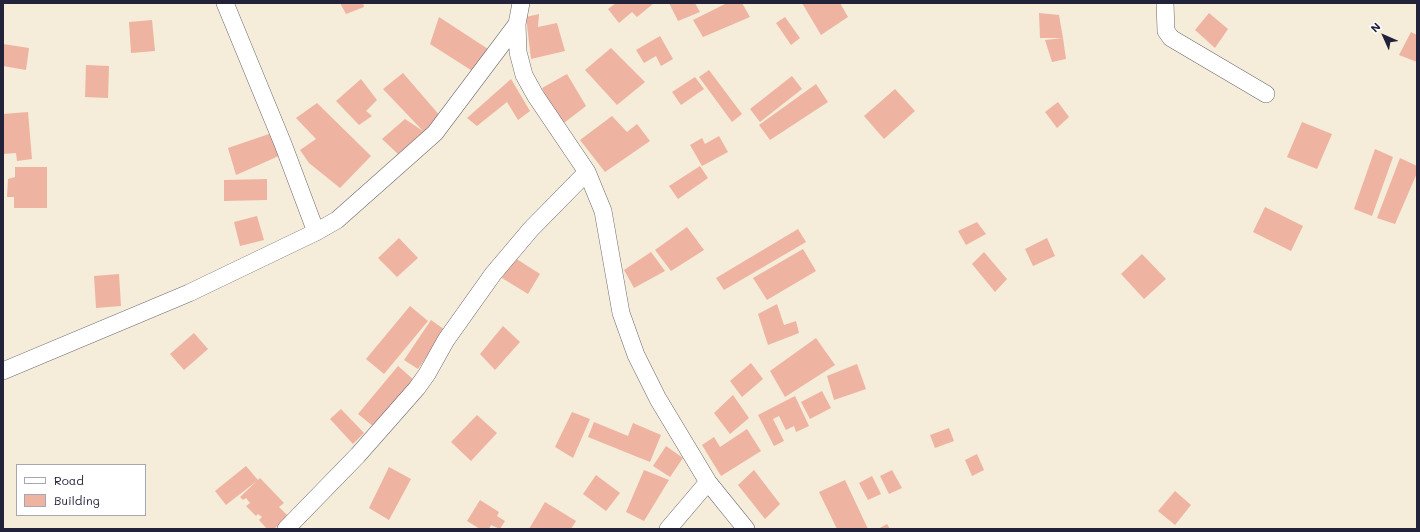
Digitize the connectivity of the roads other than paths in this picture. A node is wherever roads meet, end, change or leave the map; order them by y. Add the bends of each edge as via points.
1 (225, 3) edge
2 (521, 3) edge
3 (1165, 3) edge
4 (517, 24) junction
5 (1266, 94) dead end
6 (587, 172) junction
7 (316, 232) junction
8 (3, 371) edge
9 (708, 482) junction
10 (286, 529) edge
11 (668, 529) edge
12 (746, 529) edge

1 - 7 street
2 - 4 street
3 - 5 street via 1166,31 1171,38
4 - 6 street via 518,52 524,75
4 - 7 street via 435,133 337,220
6 - 9 street via 603,211 621,313 636,355 658,399
6 - 10 street via 531,229 493,274 446,340 417,388
7 - 8 street via 188,293
9 - 11 street
9 - 12 street

